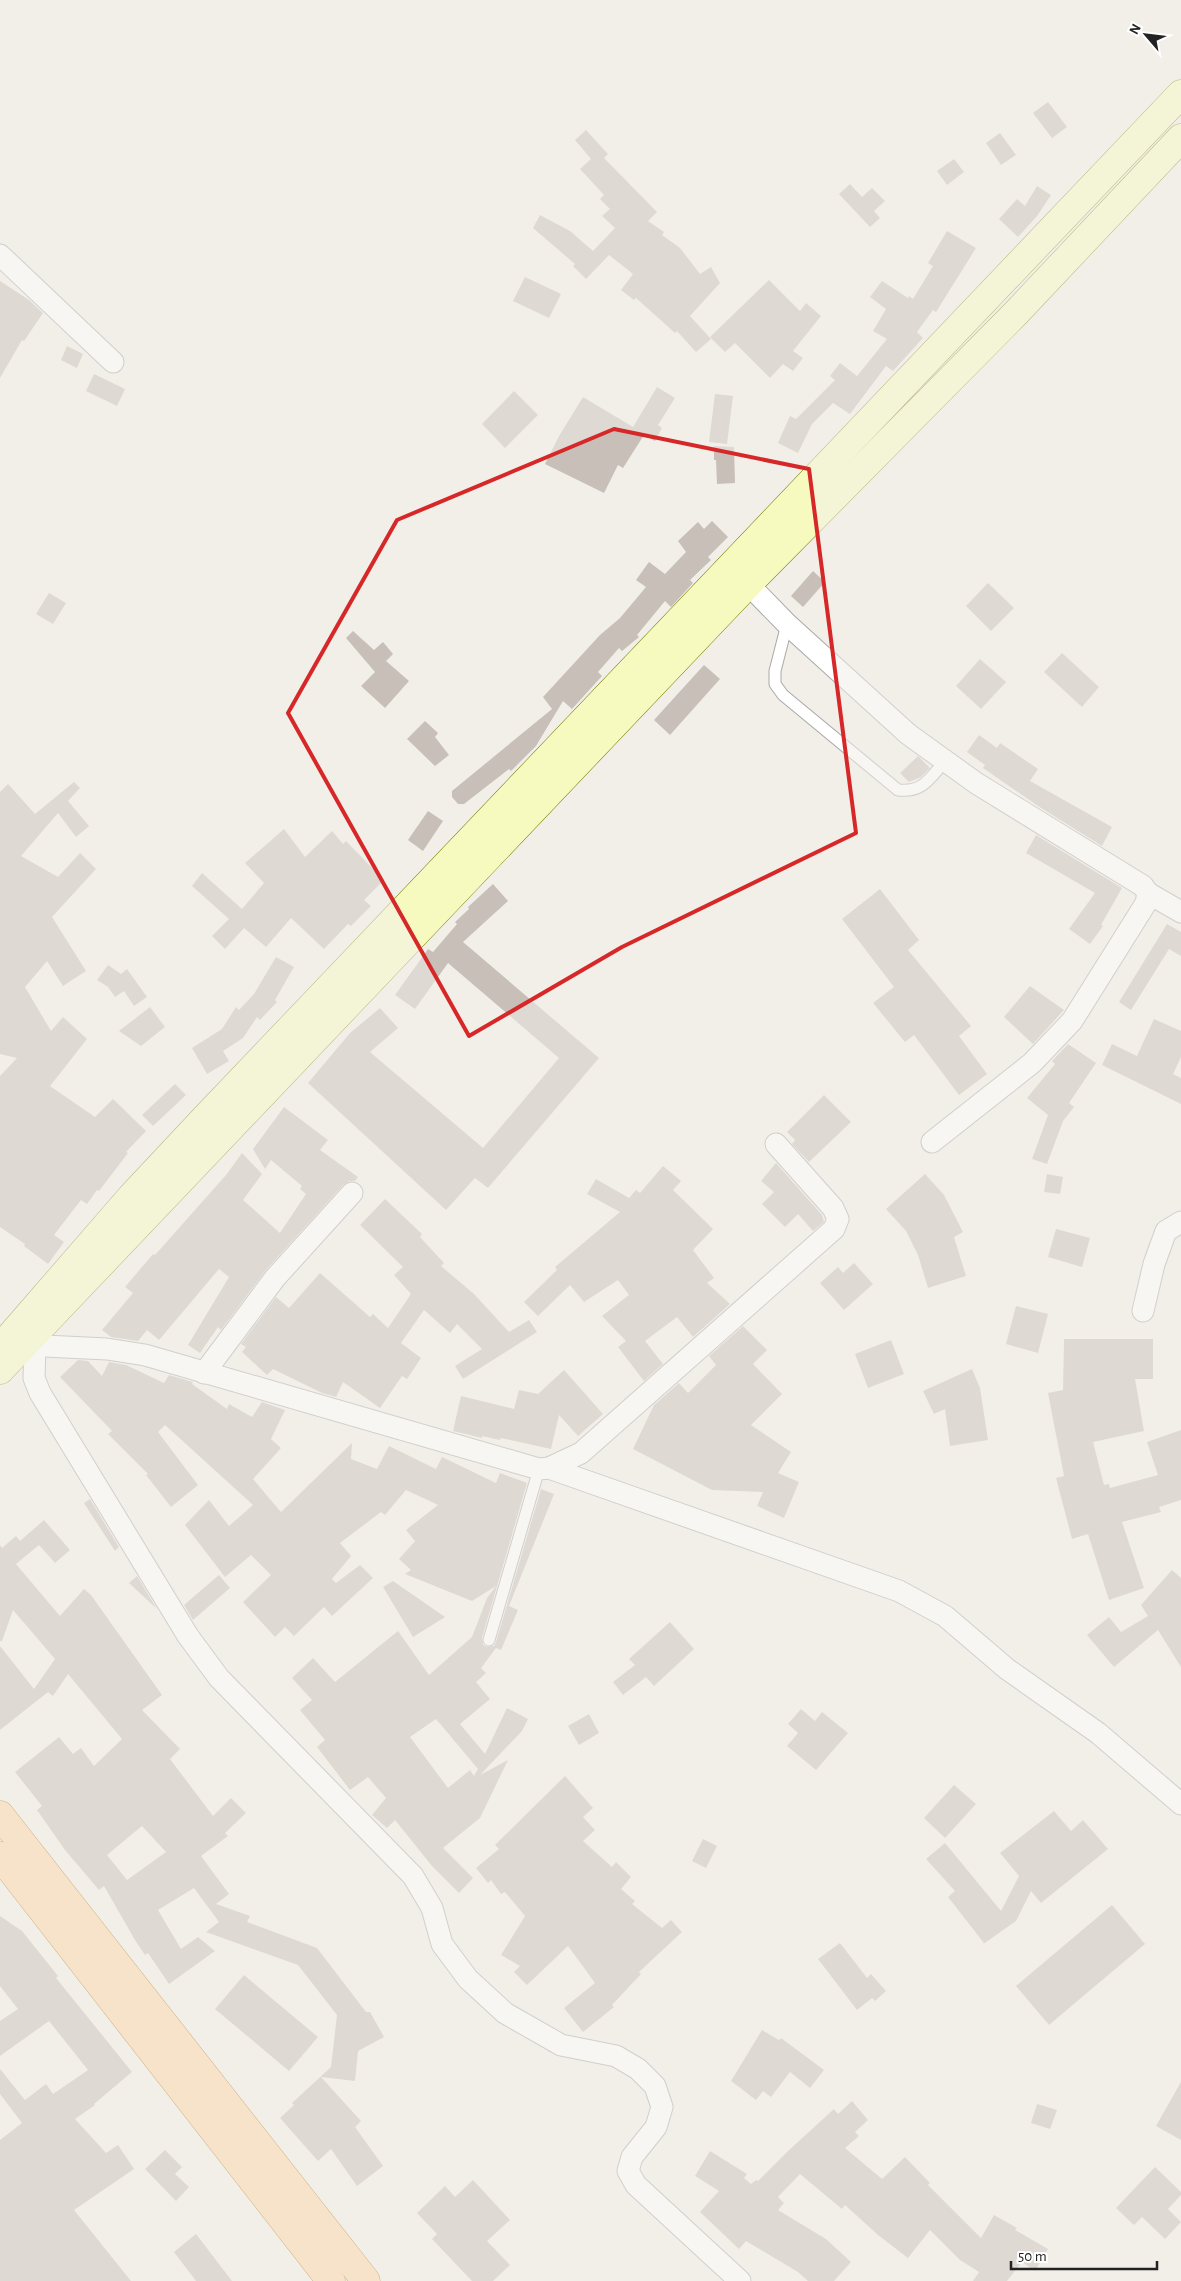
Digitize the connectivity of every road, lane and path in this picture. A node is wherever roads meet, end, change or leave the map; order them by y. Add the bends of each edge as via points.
1 (1181, 95) edge
2 (1181, 138) edge
3 (0, 255) edge
4 (113, 362) dead end
5 (748, 584) junction
6 (787, 624) junction
7 (946, 761) junction
8 (486, 843) junction
9 (1148, 893) junction
10 (1181, 912) edge
11 (932, 1142) dead end
12 (776, 1144) dead end
13 (352, 1193) dead end
14 (1181, 1222) edge
15 (1143, 1312) dead end
16 (19, 1346) edge
17 (0, 1370) edge
18 (204, 1373) junction
19 (544, 1468) junction
20 (489, 1640) dead end
21 (1181, 1804) edge
22 (0, 1815) edge
23 (0, 1856) edge
24 (331, 2281) edge
25 (366, 2281) edge
26 (740, 2281) edge

1 - 8 main road
2 - 5 main road via 1016,313
3 - 4 street
5 - 6 street
5 - 8 main road
6 - 7 street via 908,734
6 - 7 lane via 775,671 775,684 783,695 898,790 911,792 923,786
7 - 9 street via 976,783 1143,886
8 - 16 main road via 290,1063
9 - 10 street
9 - 11 street via 1146,904 1072,1021 1032,1063
12 - 19 street via 832,1208 838,1219 834,1229 581,1454
13 - 18 street via 275,1278
14 - 15 street via 1166,1231 1154,1264
16 - 17 main road
16 - 18 street via 107,1348
16 - 26 street via 40,1393 188,1636 219,1678 413,1876 432,1908 442,1944 468,1979 504,2013 561,2045 616,2056 638,2069 655,2086 662,2108 656,2127 632,2158 628,2171 636,2185
18 - 19 street
19 - 20 lane
19 - 21 street via 899,1591 945,1616 1007,1669 1098,1733
22 - 25 main road
23 - 24 main road

